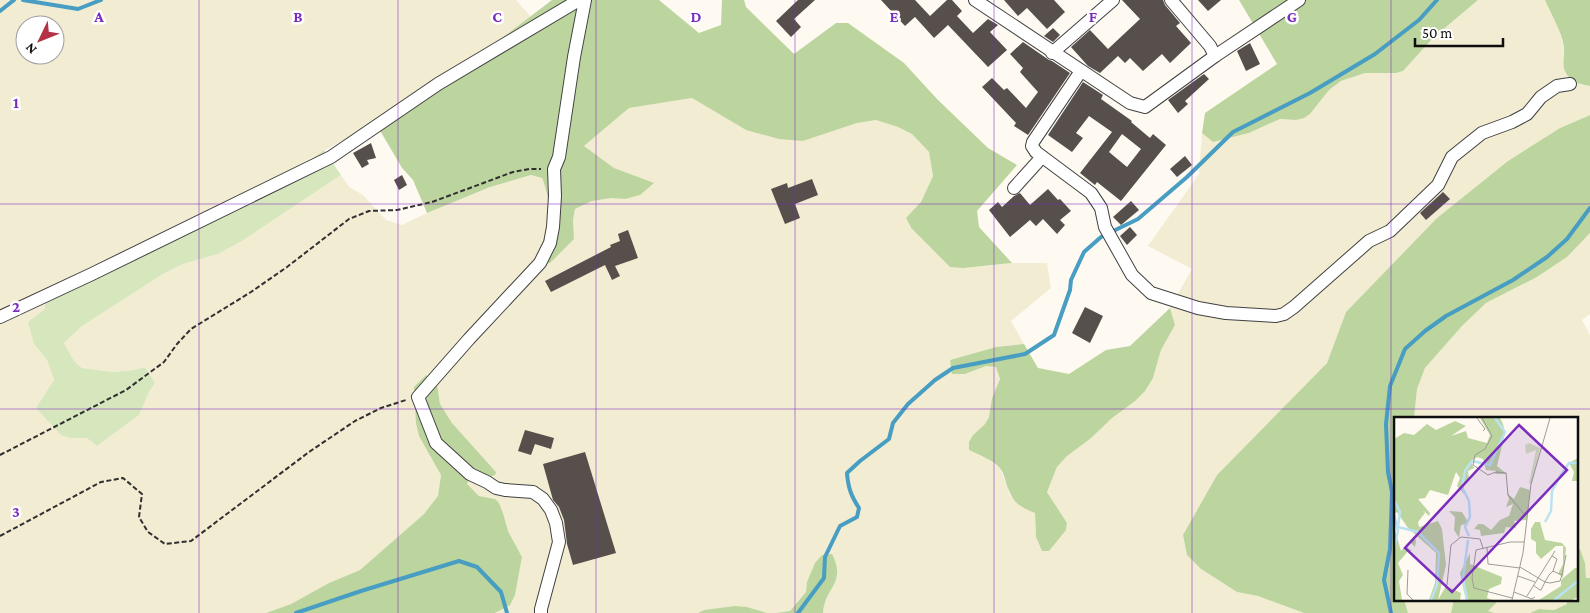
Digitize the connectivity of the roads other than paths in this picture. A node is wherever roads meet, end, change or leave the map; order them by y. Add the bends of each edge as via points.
1 (579, 0) edge
2 (585, 0) edge
3 (975, 0) edge
4 (1113, 0) edge
5 (1171, 0) edge
6 (1299, 0) edge
7 (1052, 53) junction
8 (1215, 56) junction
9 (1081, 71) junction
10 (1570, 84) dead end
11 (1042, 157) junction
12 (1014, 188) dead end
13 (0, 317) edge
14 (541, 613) edge

1 - 13 street via 438,84 331,157
2 - 14 street via 559,157 554,169 550,243 540,263 418,397 436,443 470,474 496,488 533,492 551,510 559,542
3 - 7 street
4 - 7 street
5 - 8 street
6 - 8 street
7 - 9 street
8 - 9 street via 1145,107 1130,103
9 - 11 street via 1032,146
10 - 11 street via 1557,86 1541,97 1527,114 1482,133 1452,157 1438,185 1390,231 1369,241 1284,314 1266,316 1198,308 1151,293 1132,276 1105,227 1101,208 1090,193
11 - 12 street

